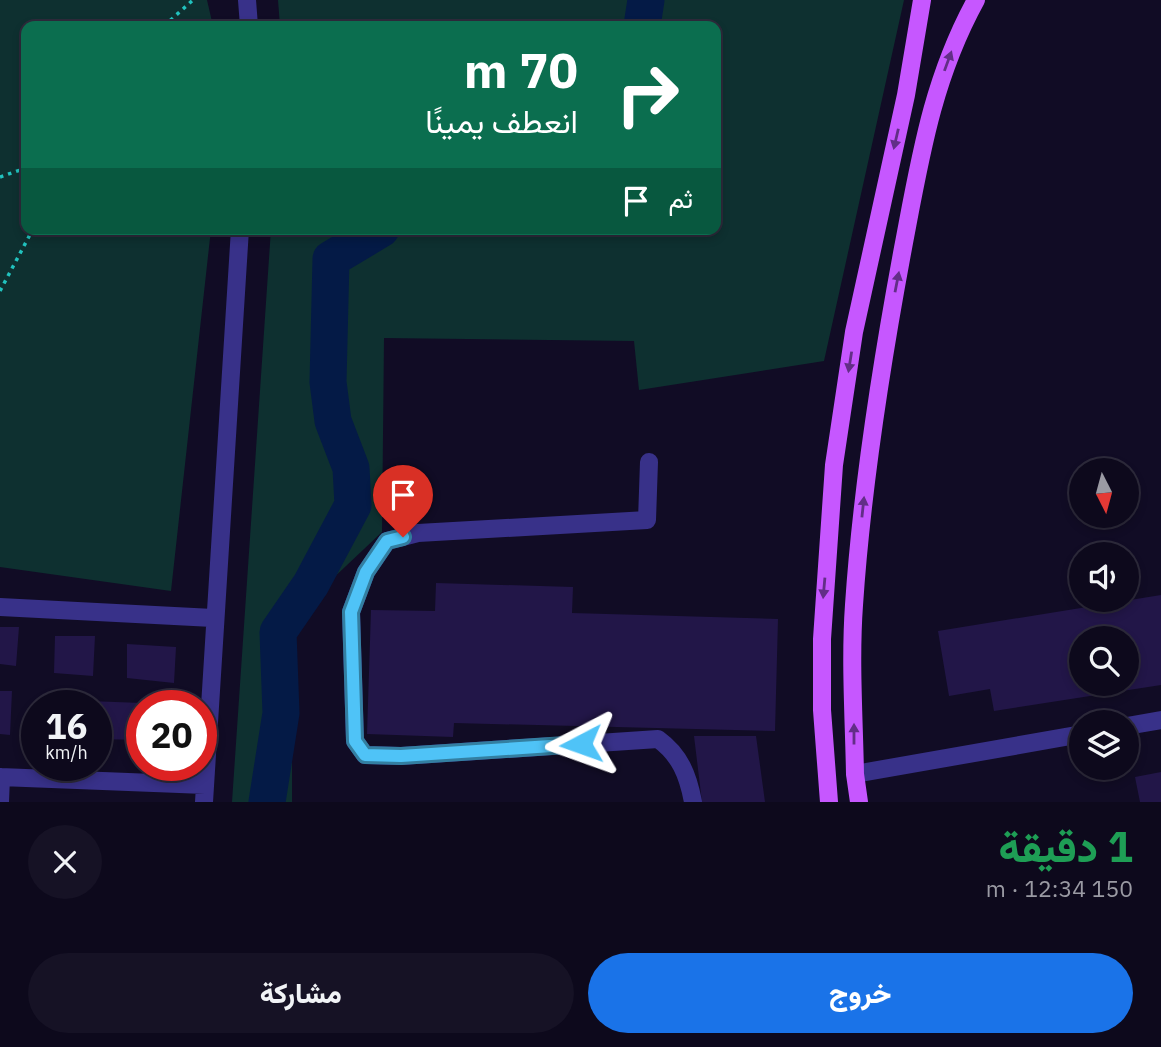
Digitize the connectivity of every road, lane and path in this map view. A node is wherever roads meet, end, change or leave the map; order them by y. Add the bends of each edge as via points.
1 (193, 0) edge
2 (247, 0) edge
3 (922, 0) edge
4 (976, 0) edge
5 (170, 21) edge
6 (249, 21) edge
7 (21, 170) edge
8 (0, 177) edge
9 (30, 235) edge
10 (240, 235) edge
11 (0, 290) edge
12 (649, 462) dead end
13 (0, 607) edge
14 (213, 618) junction
15 (1161, 720) edge
16 (1139, 724) edge
17 (1069, 736) edge
18 (855, 774) junction
19 (1, 776) edge
20 (205, 794) edge
21 (0, 802) edge
22 (693, 802) edge
23 (830, 802) edge
24 (859, 802) edge

1 - 5 path
2 - 6 street
3 -> 23 main road via 854,332 834,465 821,710
18 -> 4 main road via 854,607 884,349 929,111 957,34
7 - 8 path
9 - 11 path
10 - 14 street
12 - 22 street via 647,520 418,533 387,541 366,572 351,612 355,741 365,755 401,756 658,739 674,751 689,779
13 - 14 street
14 - 20 street
15 - 16 street
17 - 18 street
18 - 24 main road
19 - 20 street
19 - 21 street

